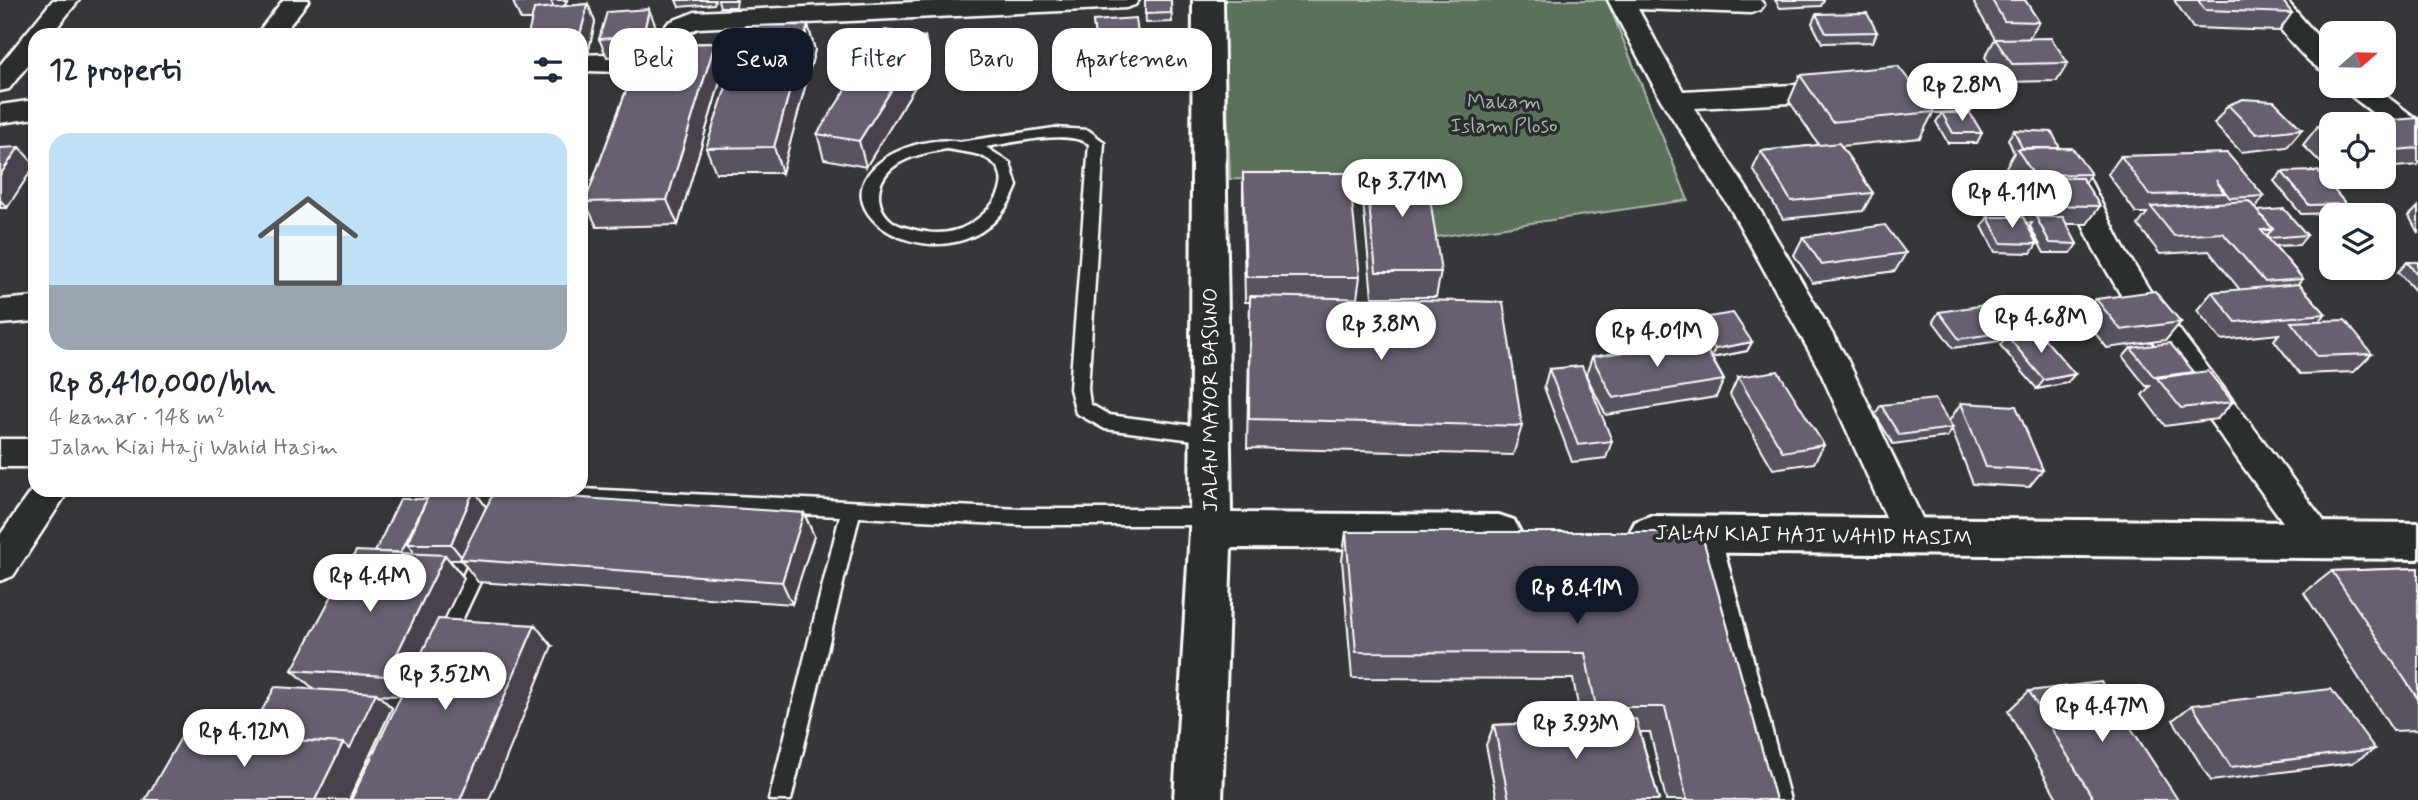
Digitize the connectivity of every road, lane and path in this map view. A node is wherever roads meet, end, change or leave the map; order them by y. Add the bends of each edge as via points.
1 (66, 0) edge
2 (296, 0) edge
3 (1126, 0) edge
4 (1208, 0) edge
5 (1621, 0) edge
6 (2273, 0) edge
7 (1023, 2) edge
8 (1751, 5) dead end
9 (44, 28) edge
10 (274, 28) edge
11 (28, 48) edge
12 (2319, 55) edge
13 (588, 63) edge
14 (0, 83) edge
15 (1830, 92) edge
16 (2374, 98) edge
17 (1675, 100) junction
18 (2418, 108) edge
19 (2391, 110) junction
20 (28, 111) edge
21 (0, 114) edge
22 (2418, 134) edge
23 (2058, 143) edge
24 (964, 145) junction
25 (28, 310) edge
26 (0, 312) edge
27 (1210, 435) junction
28 (0, 453) edge
29 (28, 453) edge
30 (46, 497) edge
31 (509, 497) edge
32 (588, 497) edge
33 (850, 510) junction
34 (1211, 523) junction
35 (1530, 533) edge
36 (1614, 533) edge
37 (1711, 534) junction
38 (1913, 537) junction
39 (2317, 540) junction
40 (2418, 541) edge
41 (0, 565) edge
42 (437, 653) edge
43 (780, 800) edge
44 (1198, 800) edge
45 (1779, 800) edge

1 - 9 street
2 - 10 street
3 - 7 street
4 - 27 main road, JALAN MAYOR BASUNO
5 - 8 street
5 - 17 street
6 - 12 street
7 - 13 street via 695,20 676,26 655,54 631,61
11 - 14 street
15 - 17 street
16 - 19 street
17 - 38 street via 1744,207 1835,368
18 - 19 street
19 - 22 street
20 - 21 street
23 - 39 street via 2109,249 2139,299
24 - 24 lane via 912,150 884,168 870,192 877,217 902,234 939,239 990,220 1009,197 1008,173 992,155
24 - 27 lane via 1054,133 1083,133 1097,142 1079,389 1082,408 1105,422
25 - 26 street
27 - 34 main road, JALAN MAYOR BASUNO
28 - 29 street
30 - 41 street
31 - 42 lane
32 - 33 lane
33 - 34 lane
33 - 43 lane
34 - 35 main road
34 - 44 main road, JALAN MAYOR BASUNO
36 - 37 main road, JALAN KIAI HAJI WAHID HASIM
37 - 38 main road, JALAN KIAI HAJI WAHID HASIM
37 - 45 lane
38 - 39 main road, JALAN KIAI HAJI WAHID HASIM
39 - 40 main road, JALAN KIAI HAJI WAHID HASIM

